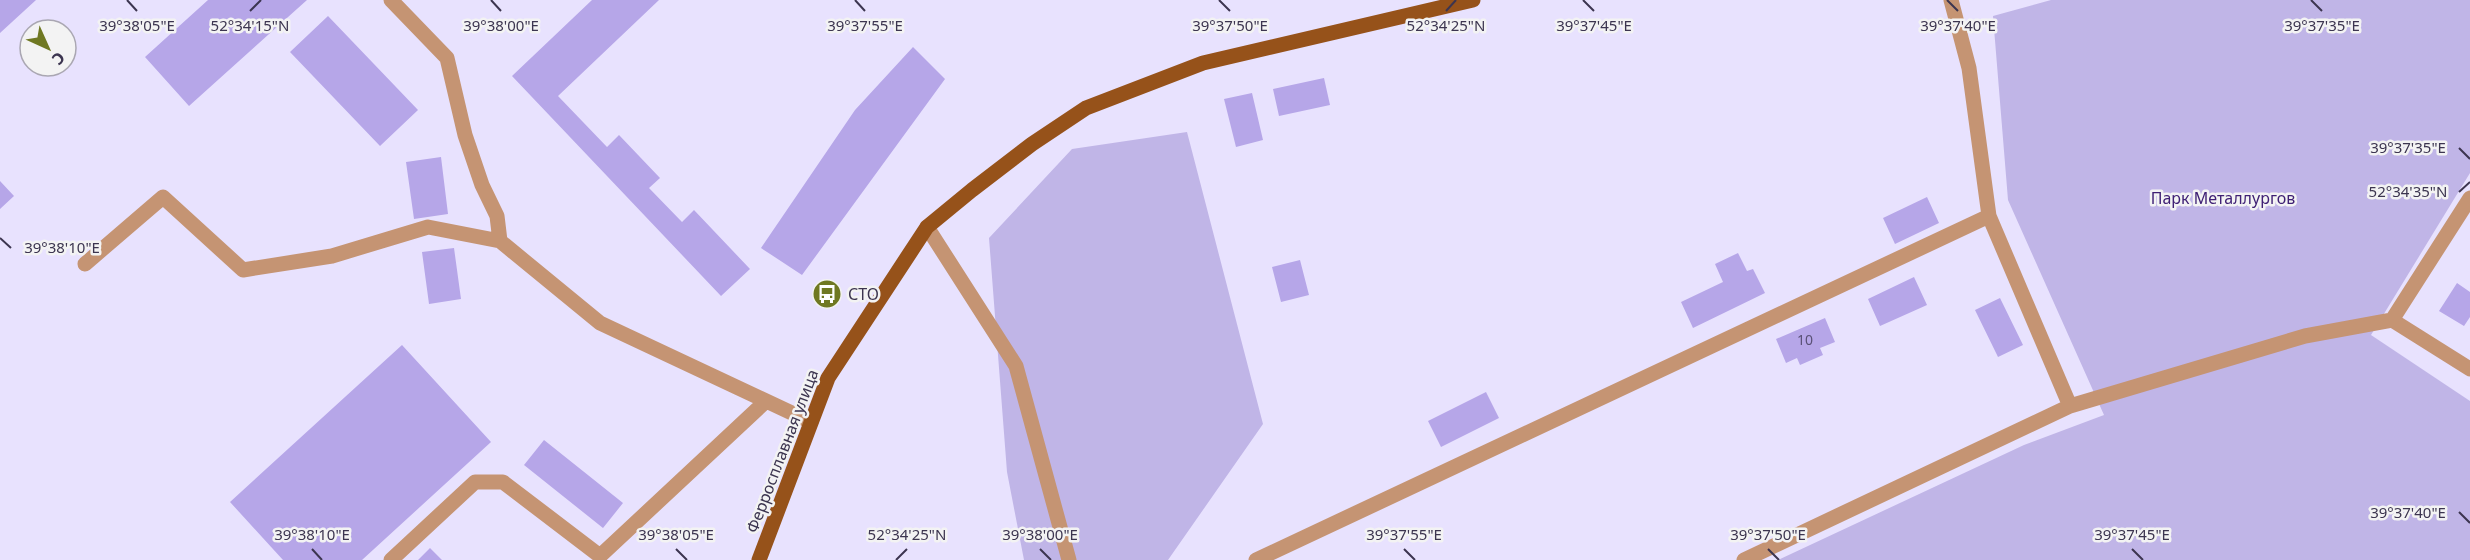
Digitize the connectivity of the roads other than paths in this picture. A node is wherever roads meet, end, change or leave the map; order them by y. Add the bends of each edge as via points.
1 (391, 0) edge
2 (1473, 0) edge
3 (1951, 0) edge
4 (1425, 5) edge
5 (2470, 198) edge
6 (1989, 216) junction
7 (927, 227) junction
8 (500, 241) junction
9 (85, 264) dead end
10 (2392, 320) junction
11 (2470, 369) edge
12 (766, 401) junction
13 (2070, 406) junction
14 (811, 422) junction
15 (391, 560) edge
16 (759, 560) edge
17 (1069, 560) edge
18 (1256, 560) edge
19 (1744, 560) edge

1 - 8 street via 447,58 465,135 497,216
2 - 4 main road, Ферросплавная улица
3 - 6 street via 1969,68
4 - 7 main road, Ферросплавная улица via 1203,63 1086,108 1032,144
5 - 10 street
6 - 13 street
6 - 18 street
7 - 14 main road, Ферросплавная улица via 828,378
7 - 17 street via 1016,366
8 - 9 street via 428,227 332,256 243,270 163,197
8 - 12 street via 600,323
10 - 11 street
10 - 13 street via 2305,336
12 - 14 street
12 - 15 street via 600,556 503,482 475,482
13 - 19 street
14 - 16 main road, Ферросплавная улица

